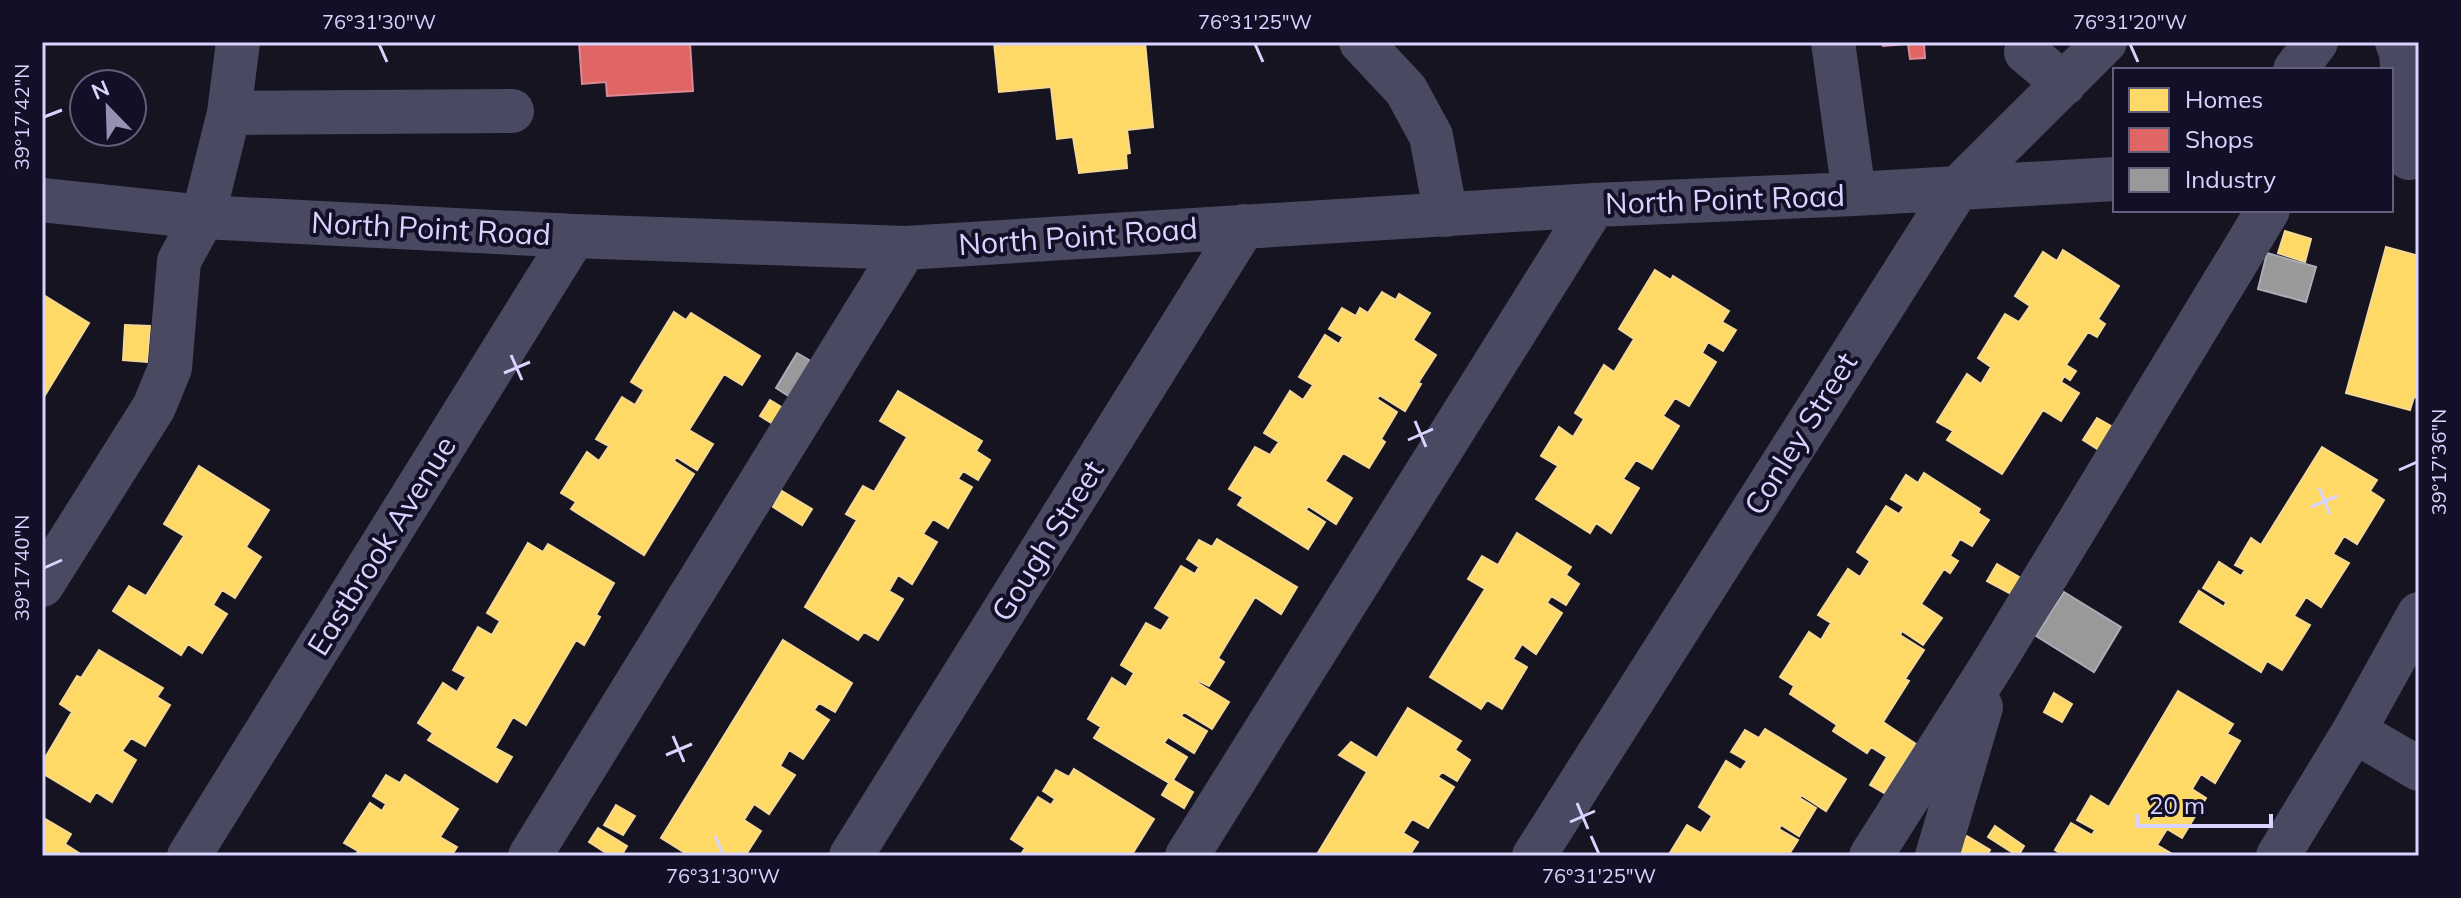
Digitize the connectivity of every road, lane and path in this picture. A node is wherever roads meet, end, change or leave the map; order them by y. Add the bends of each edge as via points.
1 (238, 42) edge
2 (1361, 42) edge
3 (1833, 42) edge
4 (2029, 42) edge
5 (2105, 42) edge
6 (2316, 42) edge
7 (2397, 42) edge
8 (2296, 68) edge
9 (2064, 84) junction
10 (512, 111) dead end
11 (229, 113) junction
12 (2406, 158) edge
13 (2113, 179) edge
14 (1957, 189) junction
15 (1854, 194) junction
16 (42, 200) edge
17 (1594, 205) junction
18 (2267, 212) edge
19 (1446, 215) junction
20 (203, 217) junction
21 (1244, 226) junction
22 (574, 236) junction
23 (905, 248) junction
24 (42, 585) edge
25 (2419, 614) edge
26 (1994, 662) junction
27 (2354, 731) junction
28 (2419, 769) edge
29 (189, 856) edge
30 (530, 856) edge
31 (851, 856) edge
32 (1187, 856) edge
33 (1534, 856) edge
34 (1871, 856) edge
35 (1937, 856) edge
36 (2278, 856) edge

1 - 11 street
2 - 19 street via 1406,90 1431,136
3 - 15 street
4 - 9 street via 2026,52
5 - 9 street, Conley Street
6 - 8 street
7 - 12 street
9 - 14 street, Conley Street
10 - 11 street
11 - 20 street
13 - 14 street, North Point Road
14 - 15 street, North Point Road
14 - 33 street, Conley Street
15 - 17 street, North Point Road
16 - 20 street, North Point Road
17 - 19 street, North Point Road
17 - 32 street
18 - 26 street
19 - 21 street, North Point Road
20 - 22 street, North Point Road
20 - 24 street via 179,261 170,368 154,407
21 - 23 street, North Point Road
21 - 31 street, Gough Street
22 - 23 street, North Point Road
22 - 29 street, Eastbrook Avenue
23 - 30 street
25 - 27 street
26 - 34 street
26 - 35 street
27 - 28 street
27 - 36 street

